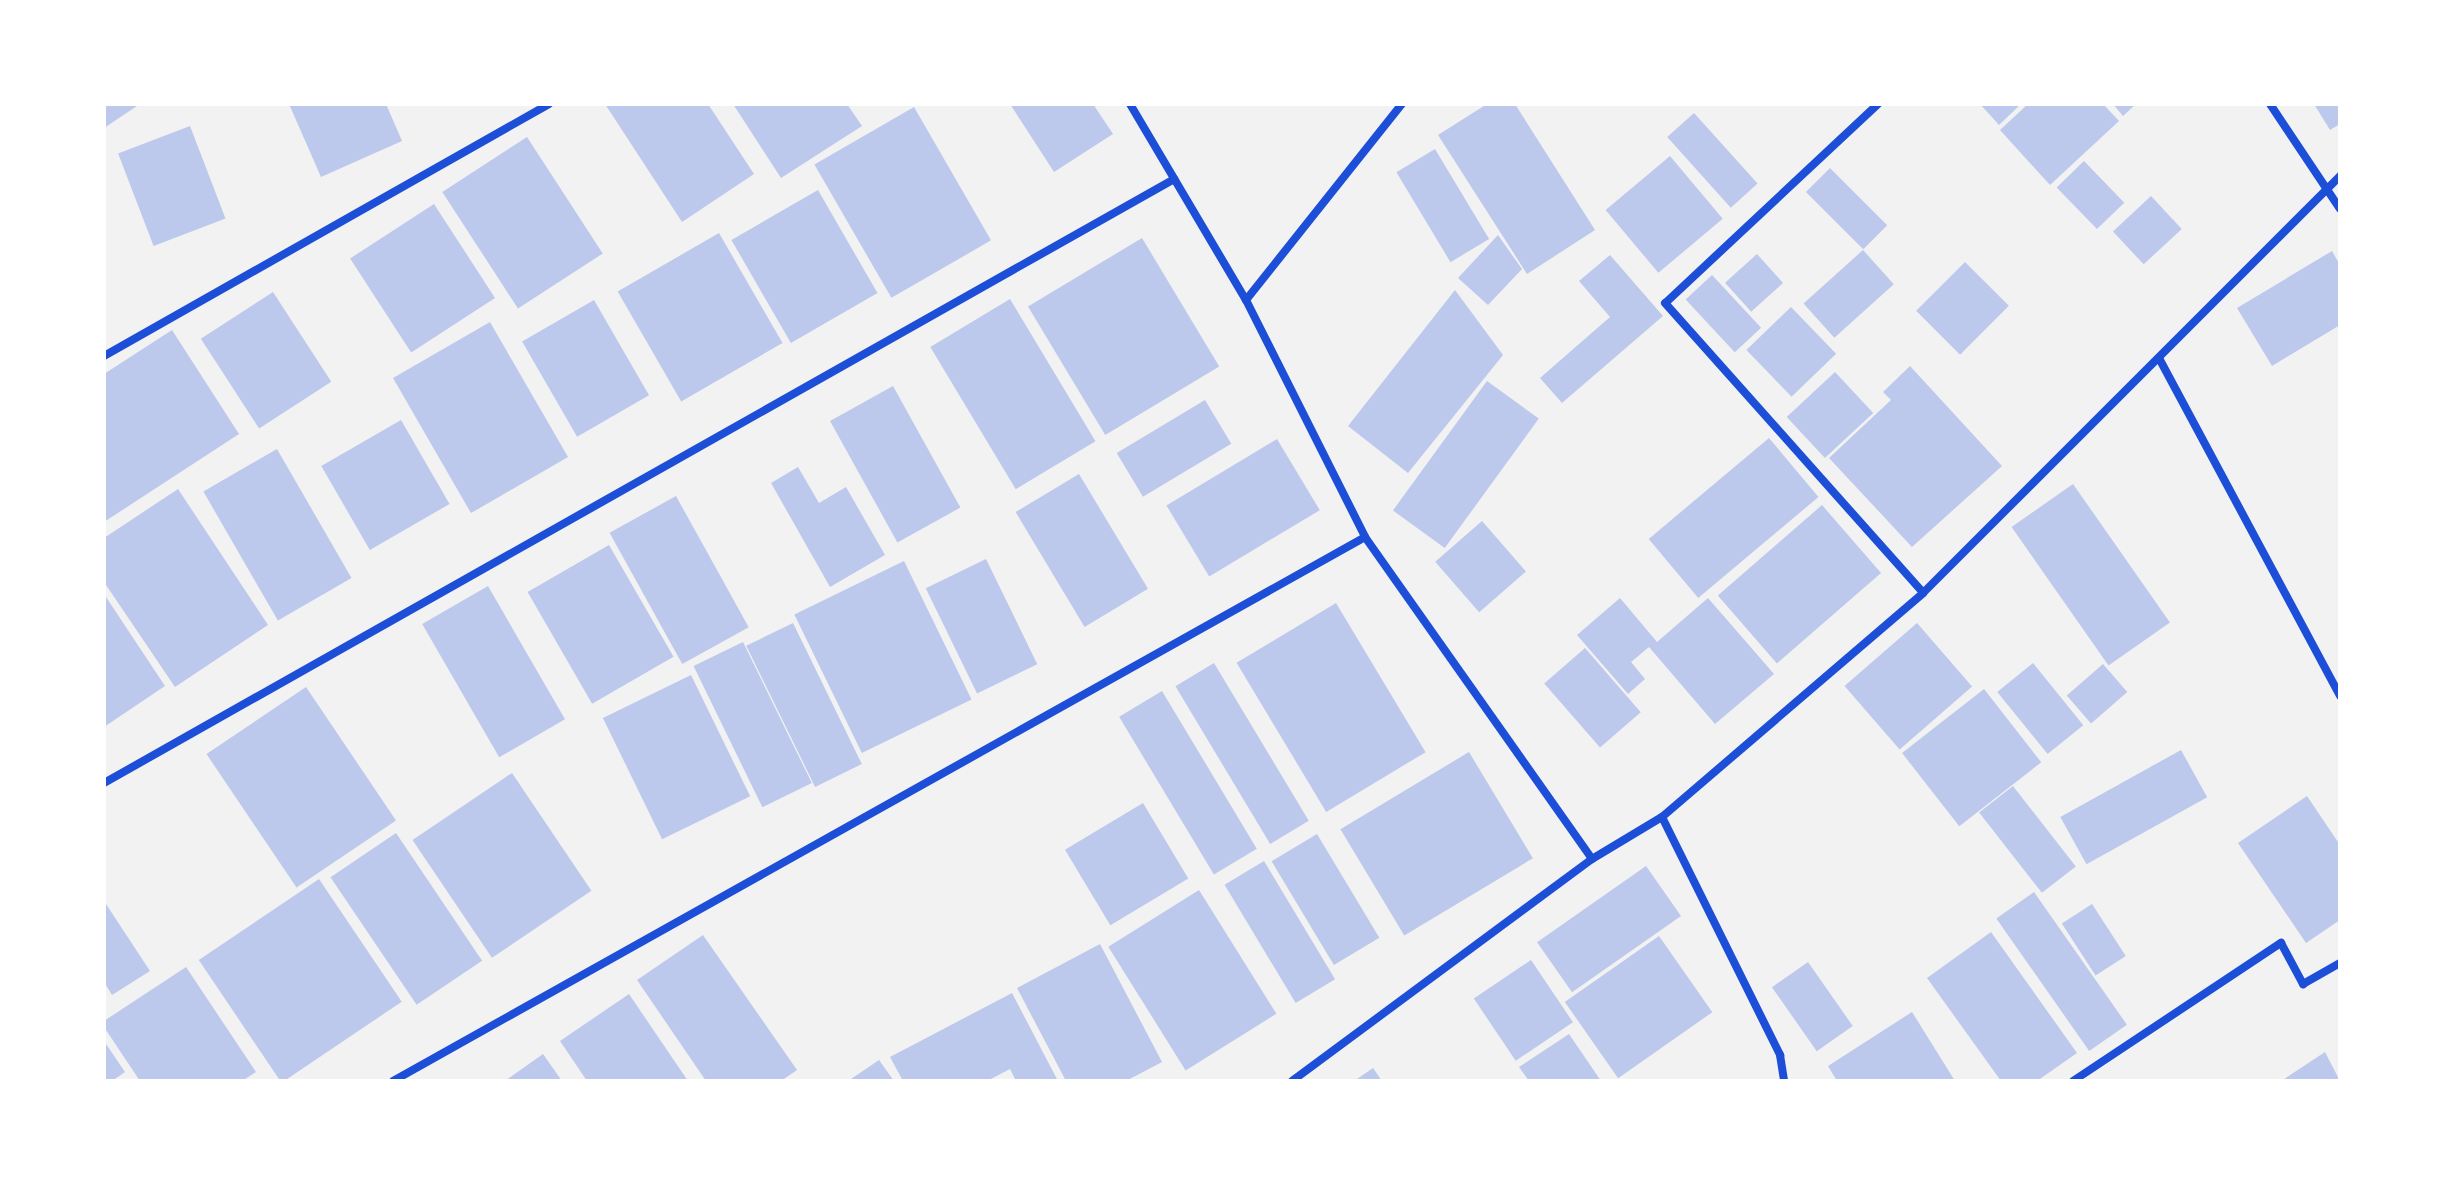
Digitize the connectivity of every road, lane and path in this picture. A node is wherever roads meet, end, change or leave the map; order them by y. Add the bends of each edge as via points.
1 (549, 104) edge
2 (1130, 104) edge
3 (1402, 104) edge
4 (1878, 104) edge
5 (2270, 104) edge
6 (2340, 176) edge
7 (1174, 179) junction
8 (2328, 191) junction
9 (2340, 209) edge
10 (1246, 300) junction
11 (104, 356) edge
12 (2160, 360) junction
13 (1365, 537) junction
14 (1923, 593) junction
15 (2340, 696) edge
16 (104, 783) edge
17 (1662, 817) junction
18 (1592, 859) junction
19 (2340, 963) edge
20 (393, 1081) edge
21 (1292, 1081) edge
22 (1784, 1081) edge
23 (2073, 1081) edge

1 - 11 street
2 - 7 street
3 - 10 street
4 - 14 street via 1665,303
5 - 8 street
6 - 8 street
7 - 10 street
7 - 16 street
8 - 9 street
8 - 12 street
10 - 13 street
12 - 14 street
12 - 15 street
13 - 18 street
13 - 20 street
14 - 17 street
17 - 18 street
17 - 22 street via 1780,1055
18 - 21 street
19 - 23 street via 2303,984 2281,943

